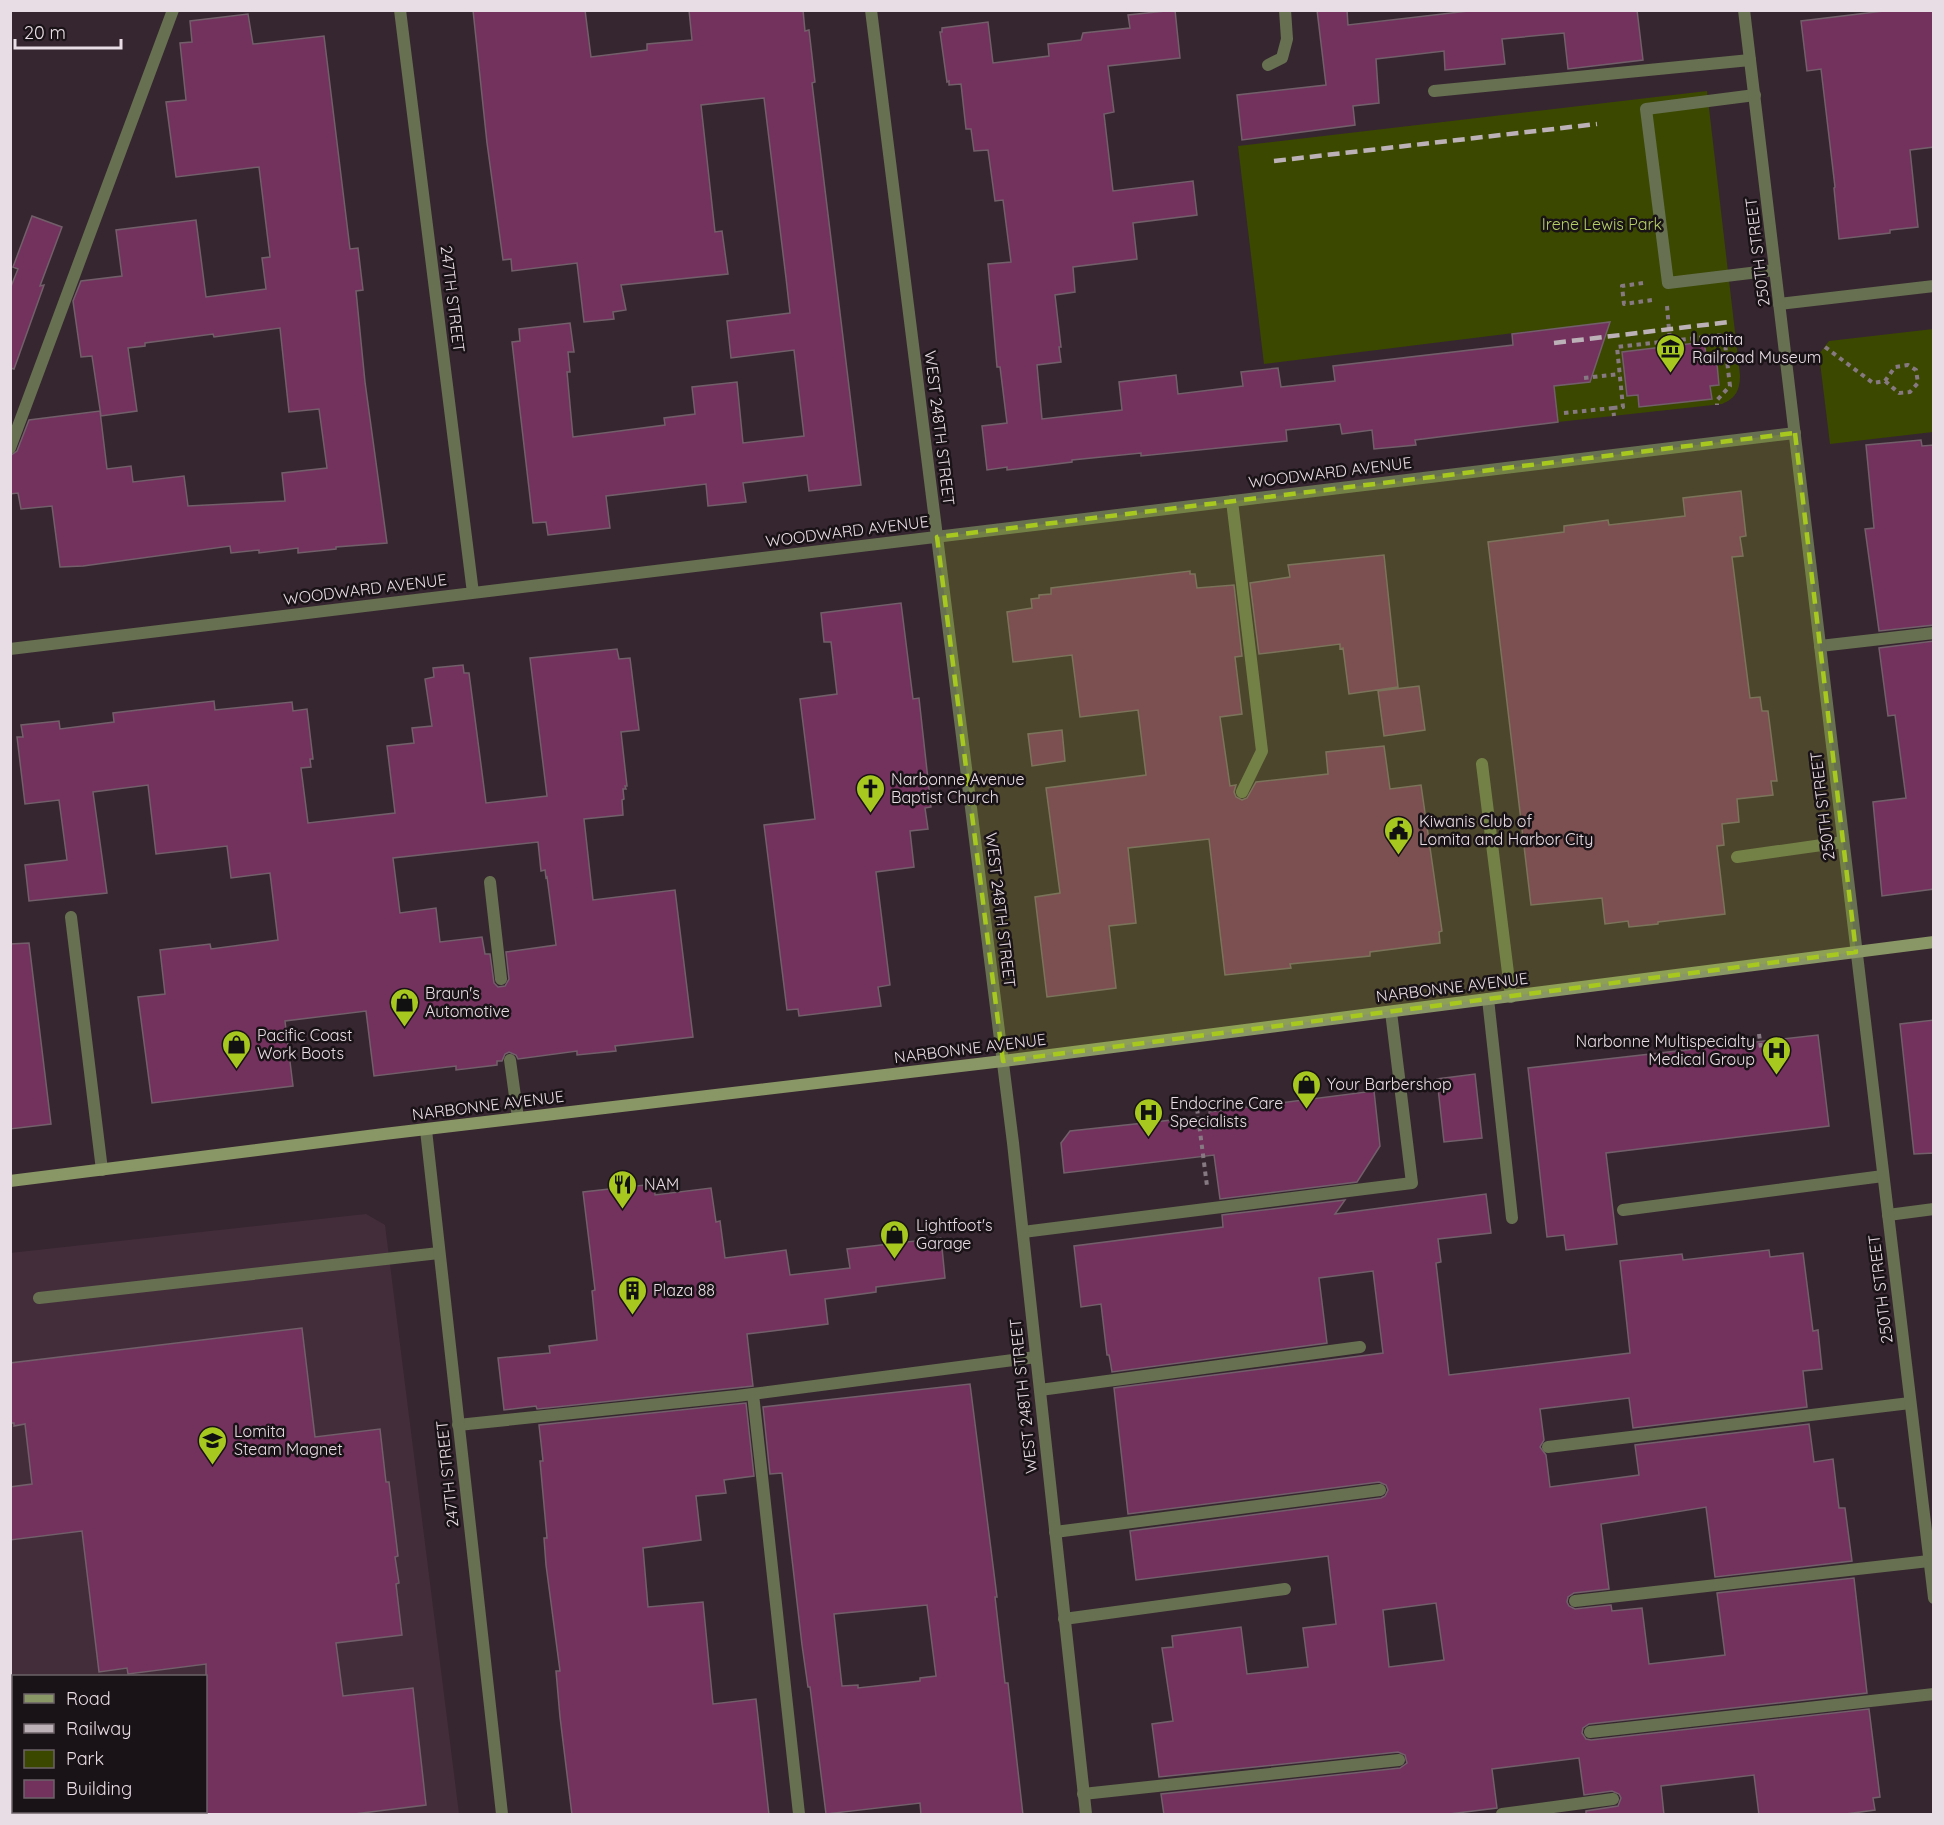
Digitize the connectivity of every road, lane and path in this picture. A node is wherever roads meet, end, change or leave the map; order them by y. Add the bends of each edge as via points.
1 (173, 10) edge
2 (400, 10) edge
3 (871, 10) edge
4 (1285, 10) edge
5 (1744, 10) edge
6 (1750, 60) junction
7 (1268, 65) dead end
8 (1434, 92) dead end
9 (1755, 95) junction
10 (1775, 270) junction
11 (1622, 286) dead end
12 (1934, 286) edge
13 (1666, 298) dead end
14 (1624, 304) dead end
15 (1779, 304) junction
16 (1670, 341) junction
17 (1825, 347) dead end
18 (1620, 374) junction
19 (1584, 378) dead end
20 (1885, 381) junction
21 (1717, 405) dead end
22 (1613, 408) junction
23 (1564, 413) dead end
24 (1614, 416) dead end
25 (1795, 433) junction
26 (10, 448) edge
27 (1232, 501) junction
28 (937, 537) junction
29 (473, 593) junction
30 (1934, 633) edge
31 (1820, 646) junction
32 (10, 649) edge
33 (1482, 764) dead end
34 (1242, 792) dead end
35 (1843, 842) junction
36 (1737, 857) dead end
37 (490, 882) dead end
38 (71, 917) dead end
39 (1934, 942) edge
40 (1856, 952) junction
41 (501, 979) dead end
42 (1511, 997) junction
43 (1488, 999) junction
44 (1391, 1012) junction
45 (1759, 1034) dead end
46 (1761, 1048) dead end
47 (510, 1060) dead end
48 (1003, 1061) junction
49 (1196, 1100) dead end
50 (518, 1119) junction
51 (426, 1130) junction
52 (102, 1170) junction
53 (1883, 1176) junction
54 (10, 1181) edge
55 (1210, 1209) junction
56 (1934, 1209) edge
57 (1623, 1210) dead end
58 (1888, 1215) junction
59 (1512, 1218) dead end
60 (1023, 1232) junction
61 (439, 1253) junction
62 (39, 1298) dead end
63 (1360, 1347) dead end
64 (1036, 1357) junction
65 (1040, 1390) junction
66 (753, 1394) junction
67 (1910, 1403) junction
68 (458, 1425) junction
69 (1548, 1447) dead end
70 (1380, 1490) dead end
71 (1055, 1532) junction
72 (1929, 1561) junction
73 (1285, 1589) dead end
74 (1934, 1598) edge
75 (1575, 1600) dead end
76 (1064, 1619) junction
77 (1934, 1694) edge
78 (1590, 1732) dead end
79 (1398, 1760) dead end
80 (1083, 1794) junction
81 (1613, 1799) dead end
82 (502, 1815) edge
83 (799, 1815) edge
84 (1086, 1815) edge
85 (1502, 1815) edge

1 - 26 street
2 - 29 street, 247TH STREET
3 - 28 street, WEST 248TH STREET
4 - 7 street via 1287,39 1282,58
5 - 6 street, 250TH STREET
6 - 8 street
6 - 9 street, 250TH STREET
9 - 10 street, 250TH STREET
9 - 10 street via 1646,109 1668,284
10 - 15 street, 250TH STREET
11 - 14 path
12 - 15 street
13 - 16 path
15 - 25 street, 250TH STREET
16 - 18 path via 1617,347
16 - 21 path via 1724,335 1730,387
17 - 20 path via 1873,383
18 - 19 path
18 - 22 path via 1623,407
20 - 20 path via 1895,367 1908,365 1916,370 1918,383 1910,393 1899,393
22 - 23 path
22 - 24 path
25 - 27 street, WOODWARD AVENUE
25 - 31 street, 250TH STREET
27 - 28 street, WOODWARD AVENUE
27 - 34 street via 1262,751
28 - 29 street, WOODWARD AVENUE
28 - 48 street, WEST 248TH STREET
29 - 32 street, WOODWARD AVENUE
30 - 31 street
31 - 35 street, 250TH STREET
33 - 42 street
35 - 36 street
35 - 40 street, 250TH STREET
37 - 41 street
38 - 52 street
39 - 40 main road, NARBONNE AVENUE
40 - 42 main road, NARBONNE AVENUE
40 - 53 street, 250TH STREET
42 - 43 main road, NARBONNE AVENUE
43 - 44 main road, NARBONNE AVENUE
43 - 59 street
44 - 48 main road, NARBONNE AVENUE
44 - 55 street via 1412,1183
45 - 46 path
47 - 50 street
48 - 50 main road, NARBONNE AVENUE
48 - 60 street, WEST 248TH STREET
49 - 55 path
50 - 51 main road, NARBONNE AVENUE
51 - 52 main road, NARBONNE AVENUE
51 - 61 street, 247TH STREET
52 - 54 main road, NARBONNE AVENUE
53 - 57 street
53 - 58 street, 250TH STREET
55 - 60 street
56 - 58 street
58 - 67 street, 250TH STREET
60 - 64 street, WEST 248TH STREET
61 - 62 street
61 - 68 street, 247TH STREET
63 - 65 street
64 - 65 street, WEST 248TH STREET
64 - 66 street
65 - 71 street, WEST 248TH STREET
66 - 68 street
66 - 83 street
67 - 69 street
67 - 72 street, 250TH STREET
68 - 82 street, 247TH STREET
70 - 71 street
71 - 76 street, WEST 248TH STREET
72 - 74 street, 250TH STREET
72 - 75 street
73 - 76 street
76 - 80 street, WEST 248TH STREET
77 - 78 street
79 - 80 street
80 - 84 street, WEST 248TH STREET
81 - 85 street

